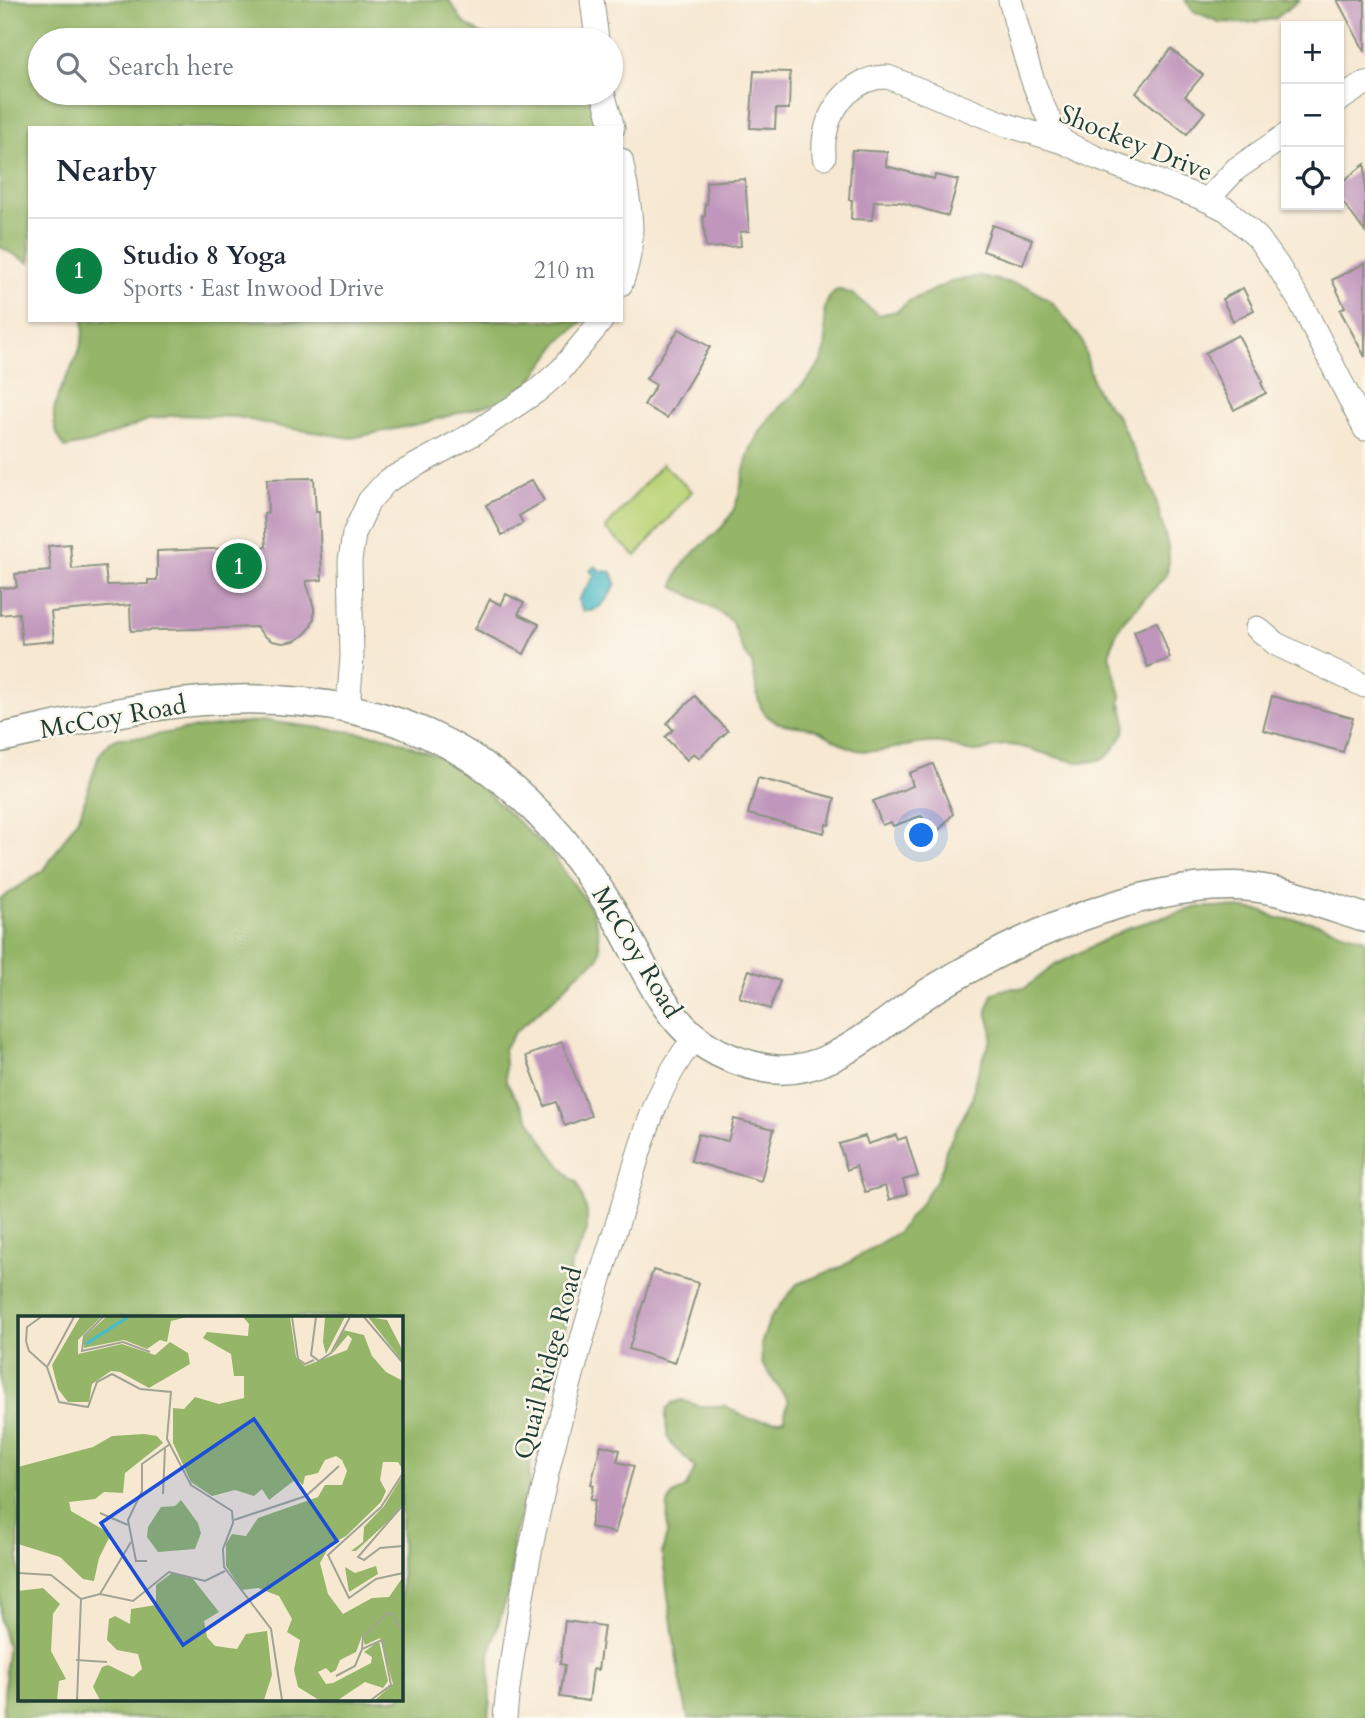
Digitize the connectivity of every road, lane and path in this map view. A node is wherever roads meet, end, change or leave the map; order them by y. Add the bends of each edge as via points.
1 (592, 0) edge
2 (1010, 0) edge
3 (596, 28) edge
4 (1365, 83) edge
5 (1344, 97) edge
6 (606, 105) edge
7 (612, 126) edge
8 (1281, 138) edge
9 (1063, 142) junction
10 (824, 157) dead end
11 (623, 168) edge
12 (1207, 201) junction
13 (623, 278) edge
14 (600, 322) edge
15 (1365, 429) edge
16 (1257, 628) dead end
17 (1365, 685) edge
18 (348, 708) junction
19 (0, 738) edge
20 (1365, 918) edge
21 (694, 1038) junction
22 (505, 1718) edge

1 - 3 street
2 - 9 street via 1045,110
4 - 5 street
6 - 7 street
8 - 12 street via 1236,169
9 - 10 street, Shockey Drive via 1004,124 888,76 874,76 858,83 832,114
9 - 12 street, Shockey Drive
11 - 13 street via 632,222
12 - 15 street, Shockey Drive via 1242,222 1278,265
14 - 18 street via 537,391 473,434 387,481 369,501 354,534 349,561 352,657
16 - 17 street via 1276,644
18 - 19 street, McCoy Road via 293,699 198,701
18 - 21 street, McCoy Road via 382,716 462,751 531,803 589,871 662,999
20 - 21 street, McCoy Road via 1263,889 1182,890 1088,915 1040,934 932,990 822,1061 770,1070 716,1054
21 - 22 street, Quail Ridge Road via 670,1073 649,1123 590,1305 541,1493

